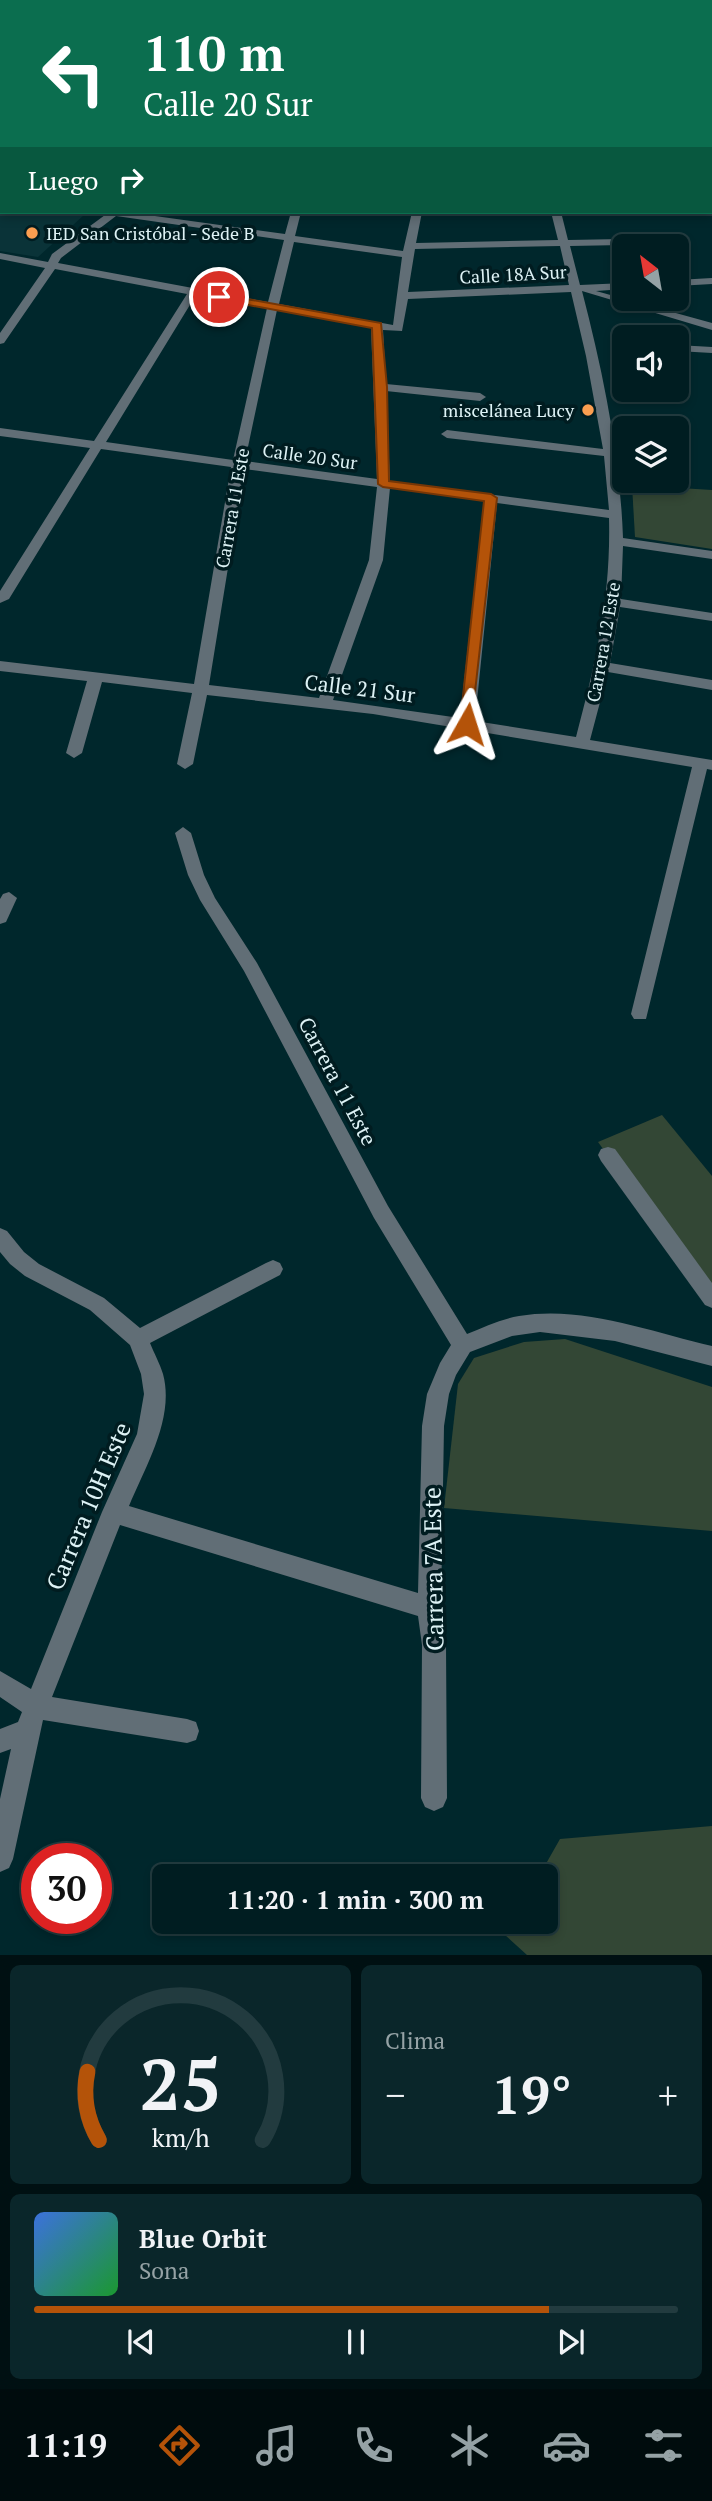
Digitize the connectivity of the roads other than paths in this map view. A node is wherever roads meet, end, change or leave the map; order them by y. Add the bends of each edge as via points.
1 (109, 214) edge
2 (125, 214) edge
3 (295, 214) edge
4 (417, 214) edge
5 (557, 214) edge
6 (289, 239) junction
7 (612, 242) edge
8 (564, 243) junction
9 (409, 251) junction
10 (0, 256) edge
11 (50, 265) junction
12 (712, 281) edge
13 (690, 282) edge
14 (612, 287) edge
15 (576, 288) junction
16 (193, 292) junction
17 (402, 296) junction
18 (272, 306) junction
19 (377, 326) junction
20 (712, 327) edge
21 (0, 341) edge
22 (689, 349) edge
23 (712, 350) edge
24 (382, 387) junction
25 (480, 397) dead end
26 (0, 432) edge
27 (447, 434) dead end
28 (97, 445) junction
29 (608, 453) junction
30 (239, 464) junction
31 (383, 484) junction
32 (491, 498) junction
33 (616, 515) junction
34 (617, 541) junction
35 (712, 555) edge
36 (2, 599) dead end
37 (614, 602) junction
38 (712, 617) edge
39 (0, 666) edge
40 (602, 666) junction
41 (27, 669) junction
42 (0, 673) edge
43 (96, 676) junction
44 (712, 685) edge
45 (202, 690) junction
46 (324, 704) junction
47 (467, 724) junction
48 (582, 742) junction
49 (74, 753) dead end
50 (185, 764) dead end
51 (707, 764) edge
52 (183, 833) dead end
53 (9, 898) dead end
54 (0, 918) edge
55 (640, 1014) dead end
56 (608, 1155) dead end
57 (0, 1237) edge
58 (273, 1269) dead end
59 (712, 1298) edge
60 (138, 1339) junction
61 (463, 1346) junction
62 (712, 1356) edge
63 (113, 1512) junction
64 (429, 1608) junction
65 (0, 1683) edge
66 (37, 1707) junction
67 (27, 1731) junction
68 (187, 1731) dead end
69 (0, 1741) edge
70 (434, 1798) dead end
71 (0, 1859) edge

1 - 11 street via 55,256
2 - 6 street
3 - 6 street, Carrera 11 Este
4 - 9 street
5 - 8 street, Carrera 12 Este
6 - 9 street
6 - 18 street, Carrera 11 Este
7 - 8 street
8 - 9 street
8 - 15 street, Carrera 12 Este
9 - 17 street
10 - 11 street
11 - 16 street
11 - 21 street via 45,279
12 - 13 street
14 - 15 street, Calle 18A Sur
15 - 17 street, Calle 18A Sur
15 - 20 street
15 - 29 street, Carrera 12 Este via 600,386
16 - 18 street
16 - 28 street
17 - 19 street via 398,329
18 - 19 street
18 - 30 street, Carrera 11 Este
19 - 24 street
22 - 23 street
24 - 25 street
24 - 31 street
26 - 28 street, Calle 20 Sur
27 - 29 street
28 - 30 street, Calle 20 Sur
28 - 36 street
29 - 33 street, Carrera 12 Este
30 - 31 street, Calle 20 Sur
30 - 45 street, Carrera 11 Este
31 - 32 street, Calle 20 Sur
31 - 46 street via 376,560
32 - 33 street, Calle 20 Sur
32 - 47 street
33 - 34 street, Carrera 12 Este
34 - 35 street
34 - 37 street, Carrera 12 Este
37 - 38 street
37 - 40 street, Carrera 12 Este
39 - 41 street, Calle 21 Sur
40 - 44 street
40 - 48 street, Carrera 12 Este
41 - 42 street
41 - 43 street, Calle 21 Sur
43 - 45 street, Calle 21 Sur
43 - 49 street
45 - 46 street, Calle 21 Sur
45 - 50 street, Carrera 11 Este
46 - 47 street, Calle 21 Sur
47 - 48 street, Calle 21 Sur
48 - 51 street, Calle 21 Sur
51 - 55 street
52 - 61 street, Carrera 11 Este via 208,900 251,968 381,1212
53 - 54 street
56 - 59 street
57 - 60 street, Carrera 10H Este via 32,1270 97,1304
58 - 60 street
60 - 63 street, Carrera 10H Este via 152,1374 153,1414
61 - 62 street via 519,1325 546,1322
61 - 64 street, Carrera 7A Este via 438,1394 433,1426
63 - 64 street
63 - 66 street, Carrera 10H Este
64 - 70 street, Carrera 7A Este via 434,1645
65 - 66 street
66 - 67 street, Carrera 10H Este
66 - 68 street
67 - 69 street
67 - 71 street, Carrera 10H Este

